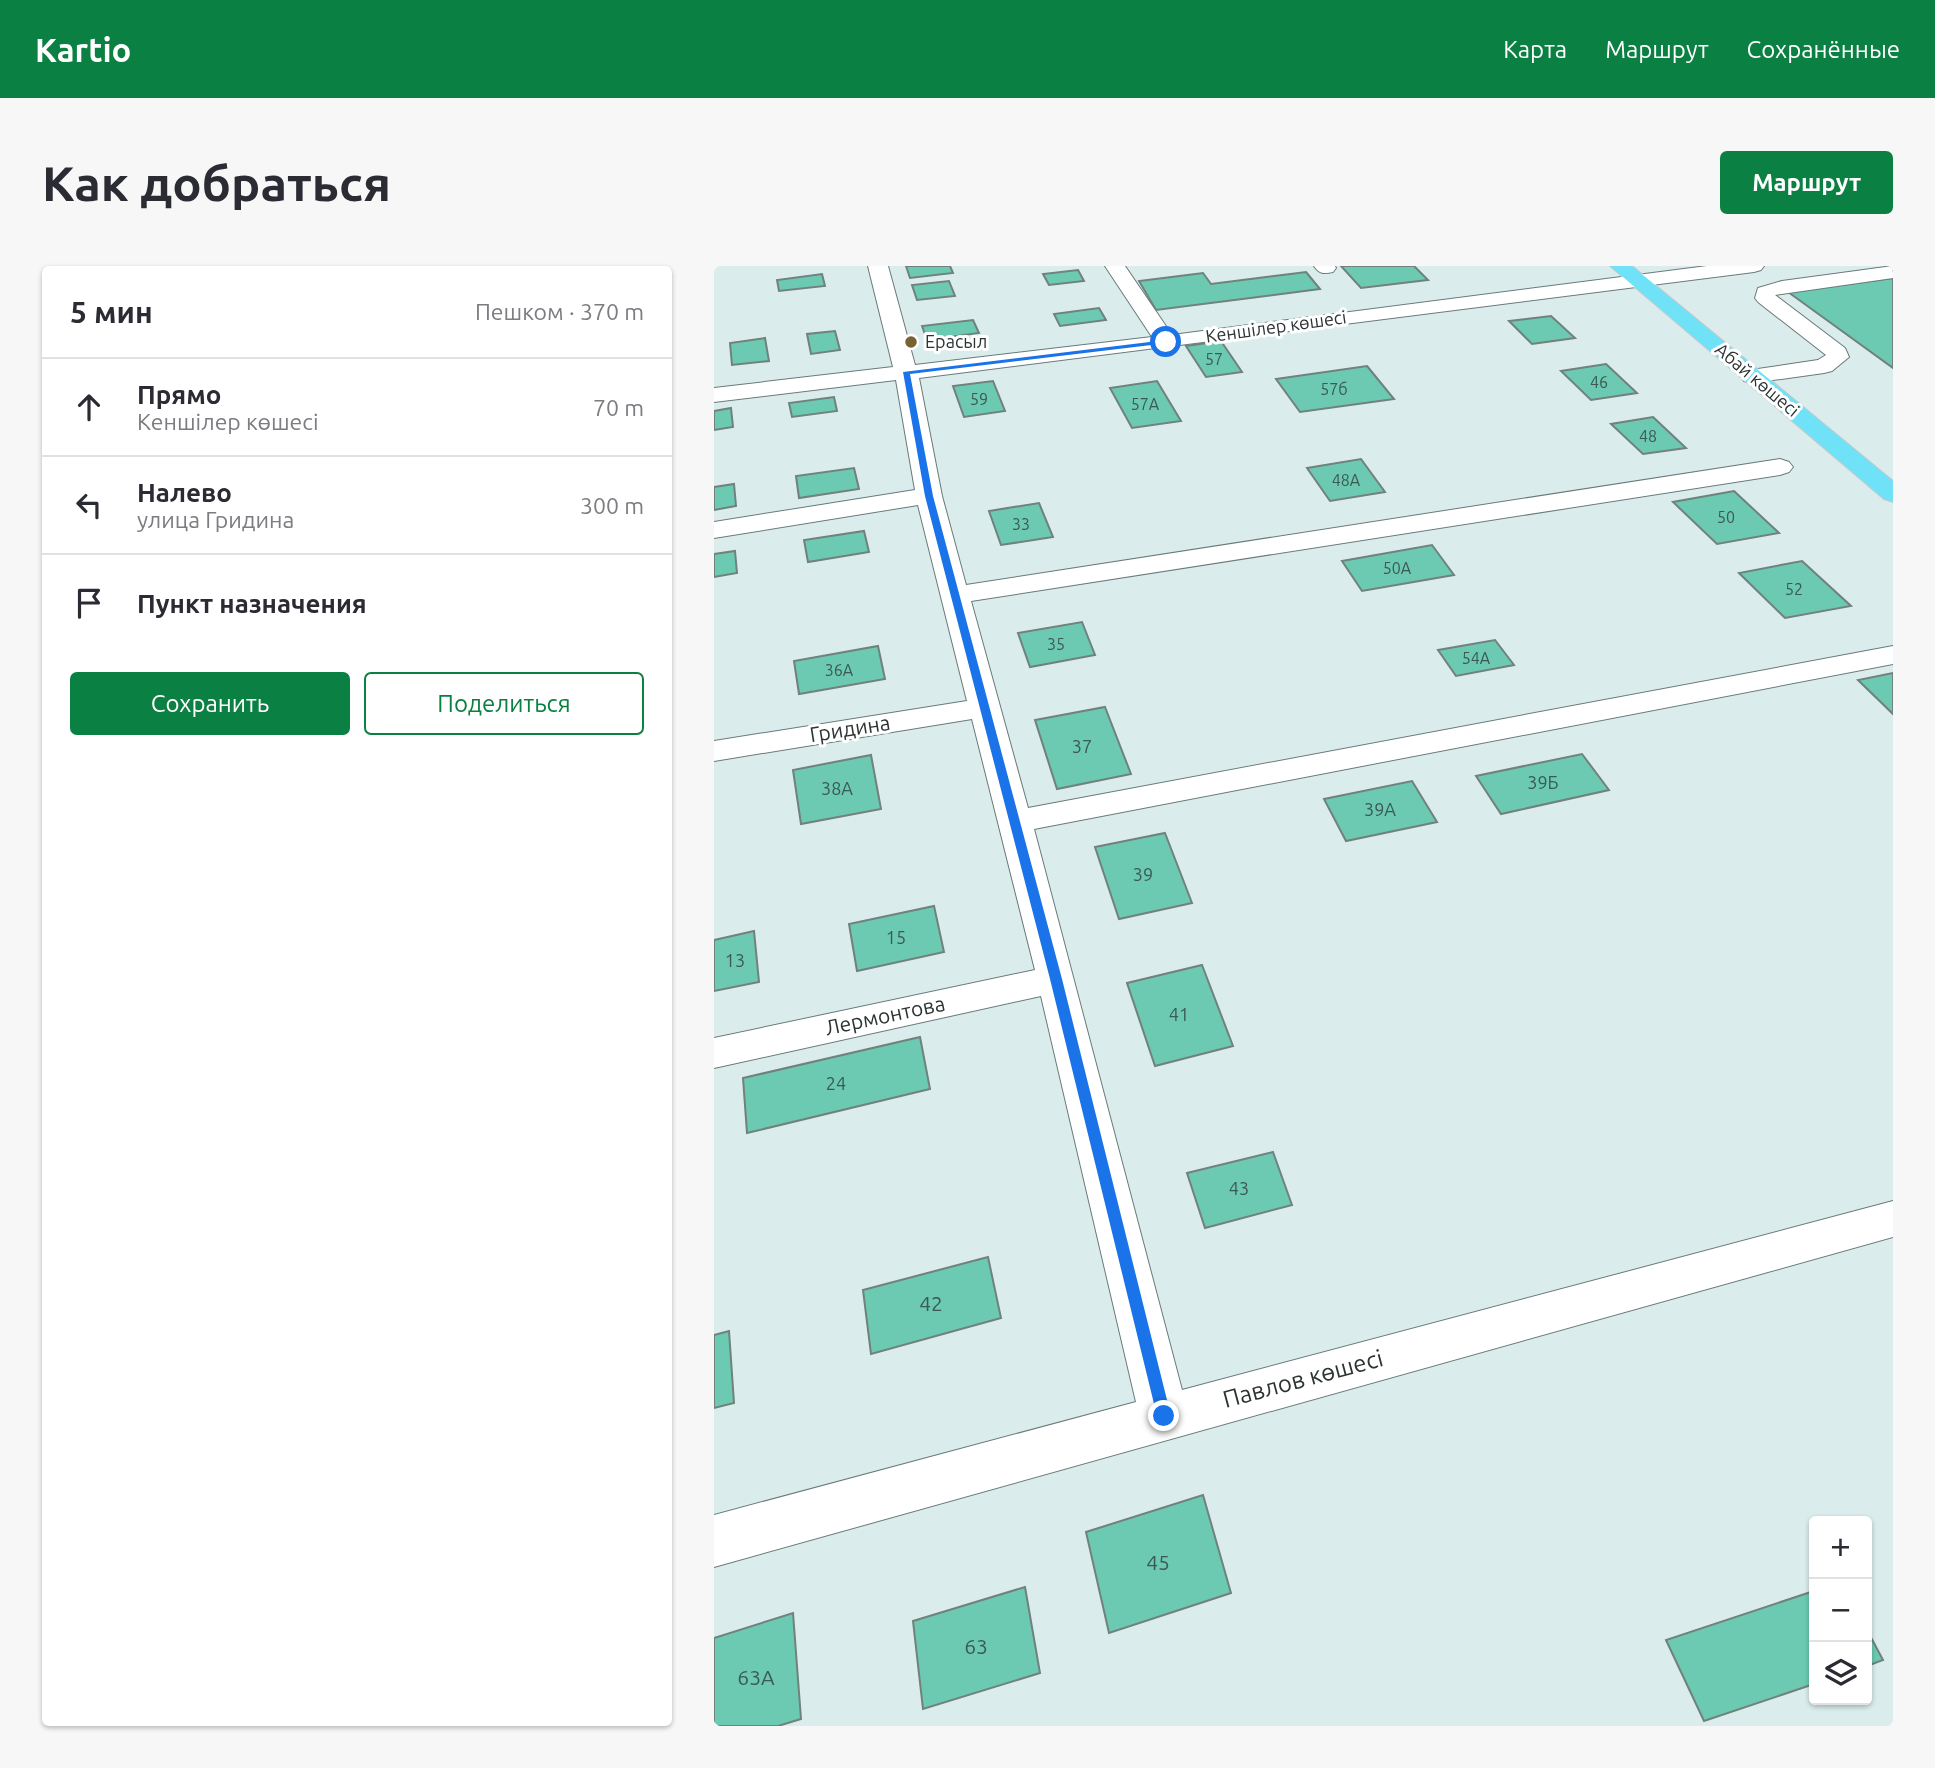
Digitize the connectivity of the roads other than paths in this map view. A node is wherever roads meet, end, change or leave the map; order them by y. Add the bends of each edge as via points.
1 (878, 266) edge
2 (1115, 266) edge
3 (1754, 266) edge
4 (1893, 272) edge
5 (1628, 273) edge
6 (1166, 342) junction
7 (906, 372) junction
8 (1752, 376) junction
9 (714, 394) edge
10 (1780, 467) dead end
11 (1893, 495) edge
12 (929, 496) junction
13 (714, 530) edge
14 (956, 595) junction
15 (1893, 655) edge
16 (986, 707) junction
17 (714, 751) edge
18 (1015, 822) junction
19 (1056, 979) junction
20 (714, 1053) edge
21 (1893, 1219) edge
22 (1164, 1416) junction
23 (714, 1541) edge

1 - 7 street
2 - 6 street
3 - 5 street, Кеншілер көшесі
4 - 8 street via 1765,292 1765,298 1838,357 1824,366
5 - 6 street, Кеншілер көшесі
5 - 8 main road, Абай көшесі
6 - 7 street, Кеншілер көшесі
7 - 9 street, Кеншілер көшесі
7 - 12 street
8 - 11 main road, Абай көшесі
10 - 14 street
12 - 13 street
12 - 14 street
14 - 16 street
15 - 18 street
16 - 17 street, Гридина
16 - 18 street
18 - 19 street
19 - 20 street, Лермонтова
19 - 22 street
21 - 22 street, Павлов көшесі
22 - 23 street, Павлов көшесі

